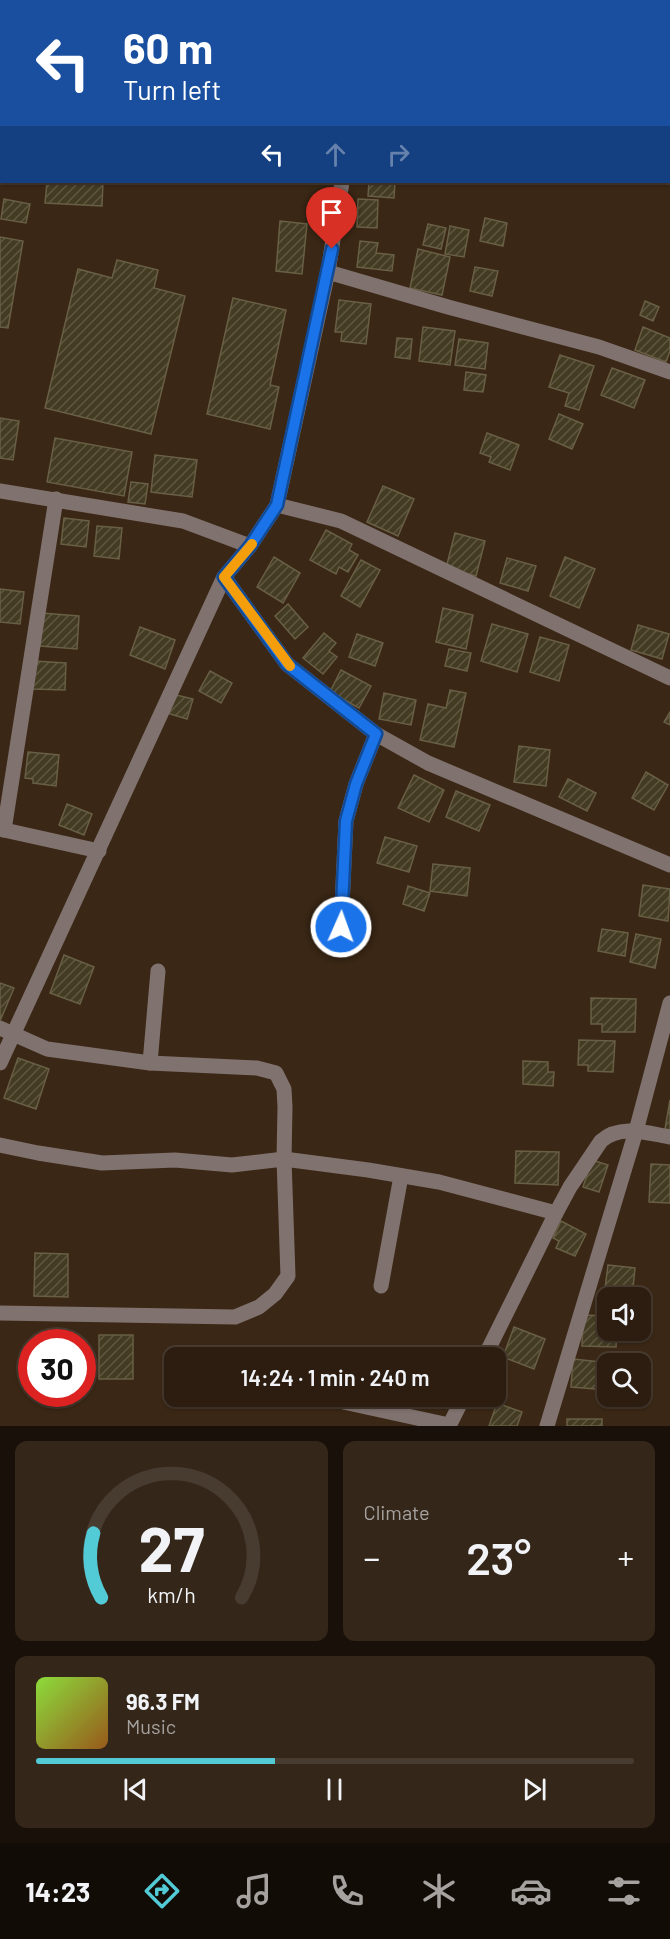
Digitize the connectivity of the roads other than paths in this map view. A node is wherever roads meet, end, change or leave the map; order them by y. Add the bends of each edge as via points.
1 (342, 183) edge
2 (328, 272) junction
3 (670, 372) edge
4 (0, 491) edge
5 (56, 499) junction
6 (277, 505) junction
7 (250, 546) junction
8 (224, 577) junction
9 (670, 678) edge
10 (376, 734) junction
11 (2, 830) edge
12 (99, 851) junction
13 (670, 864) edge
14 (341, 927) dead end
15 (158, 971) dead end
16 (670, 1003) edge
17 (6, 1030) edge
18 (0, 1063) edge
19 (150, 1063) junction
20 (636, 1131) junction
21 (670, 1137) edge
22 (0, 1144) edge
23 (284, 1159) junction
24 (401, 1176) junction
25 (556, 1213) junction
26 (381, 1286) dead end
27 (0, 1312) edge
28 (489, 1347) edge
29 (365, 1407) edge
30 (458, 1407) edge
31 (449, 1426) edge
32 (547, 1426) edge

1 - 2 street
2 - 3 street via 448,308 599,346
2 - 6 street
4 - 5 street
5 - 7 street via 183,521
5 - 11 street
6 - 7 street
6 - 9 street via 340,521
7 - 8 street
8 - 10 street via 287,664
8 - 12 street
10 - 13 street via 428,763
10 - 14 street via 346,821
11 - 12 street
12 - 17 street
15 - 19 street
16 - 20 street
17 - 18 street
17 - 19 street via 47,1049
19 - 23 street via 257,1068 276,1073 284,1089
20 - 21 street
20 - 25 street via 615,1132 601,1141
20 - 32 street
22 - 23 street via 102,1163 175,1160 232,1165
23 - 24 street
23 - 27 street via 288,1275 275,1294 259,1307 234,1317
24 - 25 street
24 - 26 street
25 - 28 street
29 - 31 street
30 - 31 street

